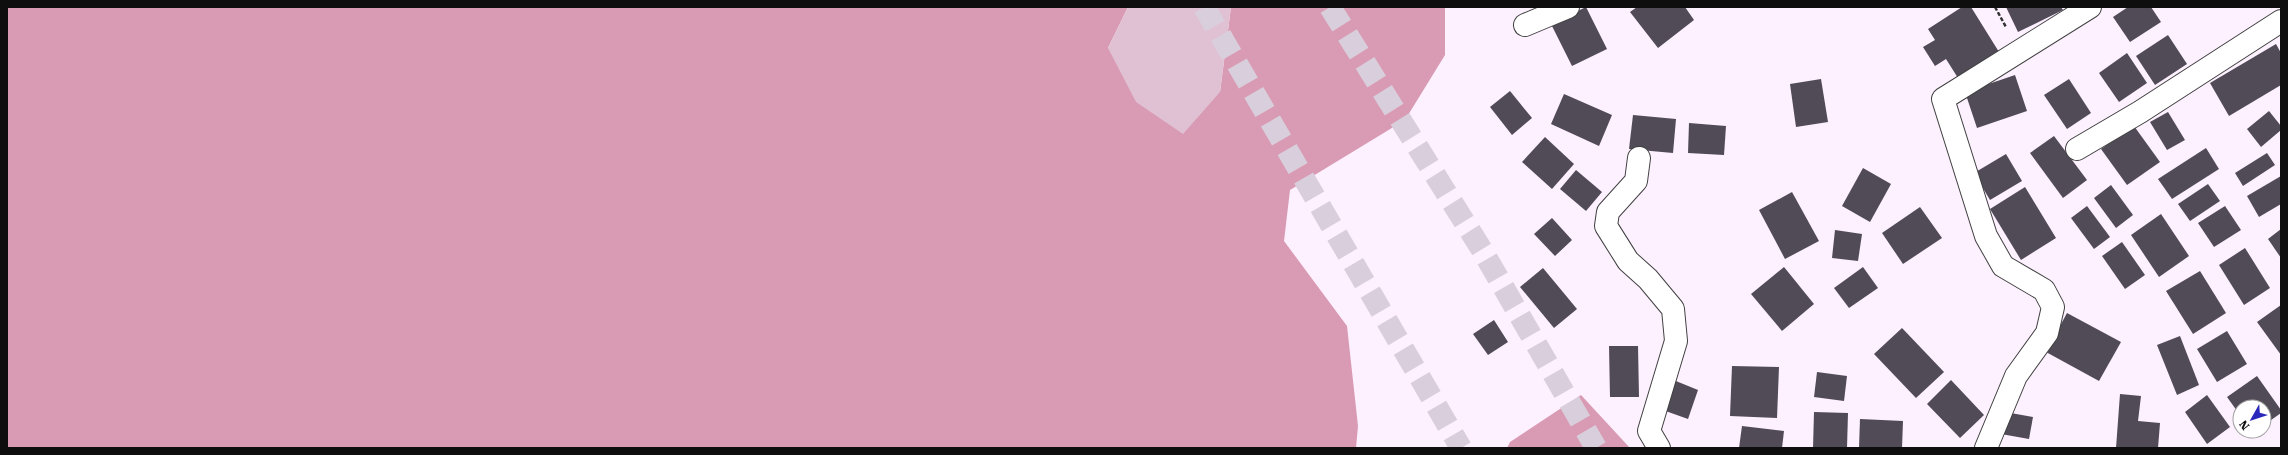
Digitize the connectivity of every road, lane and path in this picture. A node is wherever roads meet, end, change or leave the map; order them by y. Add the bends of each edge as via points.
1 (1568, 7) edge
2 (2090, 7) edge
3 (2281, 21) edge
4 (1525, 25) dead end
5 (2076, 149) dead end
6 (1639, 158) dead end
7 (1659, 448) edge
8 (1986, 448) edge

1 - 4 street
2 - 8 street via 1942,99 1986,236 2003,266 2044,290 2054,307 2047,333 2016,376
3 - 5 street via 2140,112
6 - 7 street via 1636,180 1608,212 1606,226 1628,261 1648,279 1673,309 1676,342 1649,431

